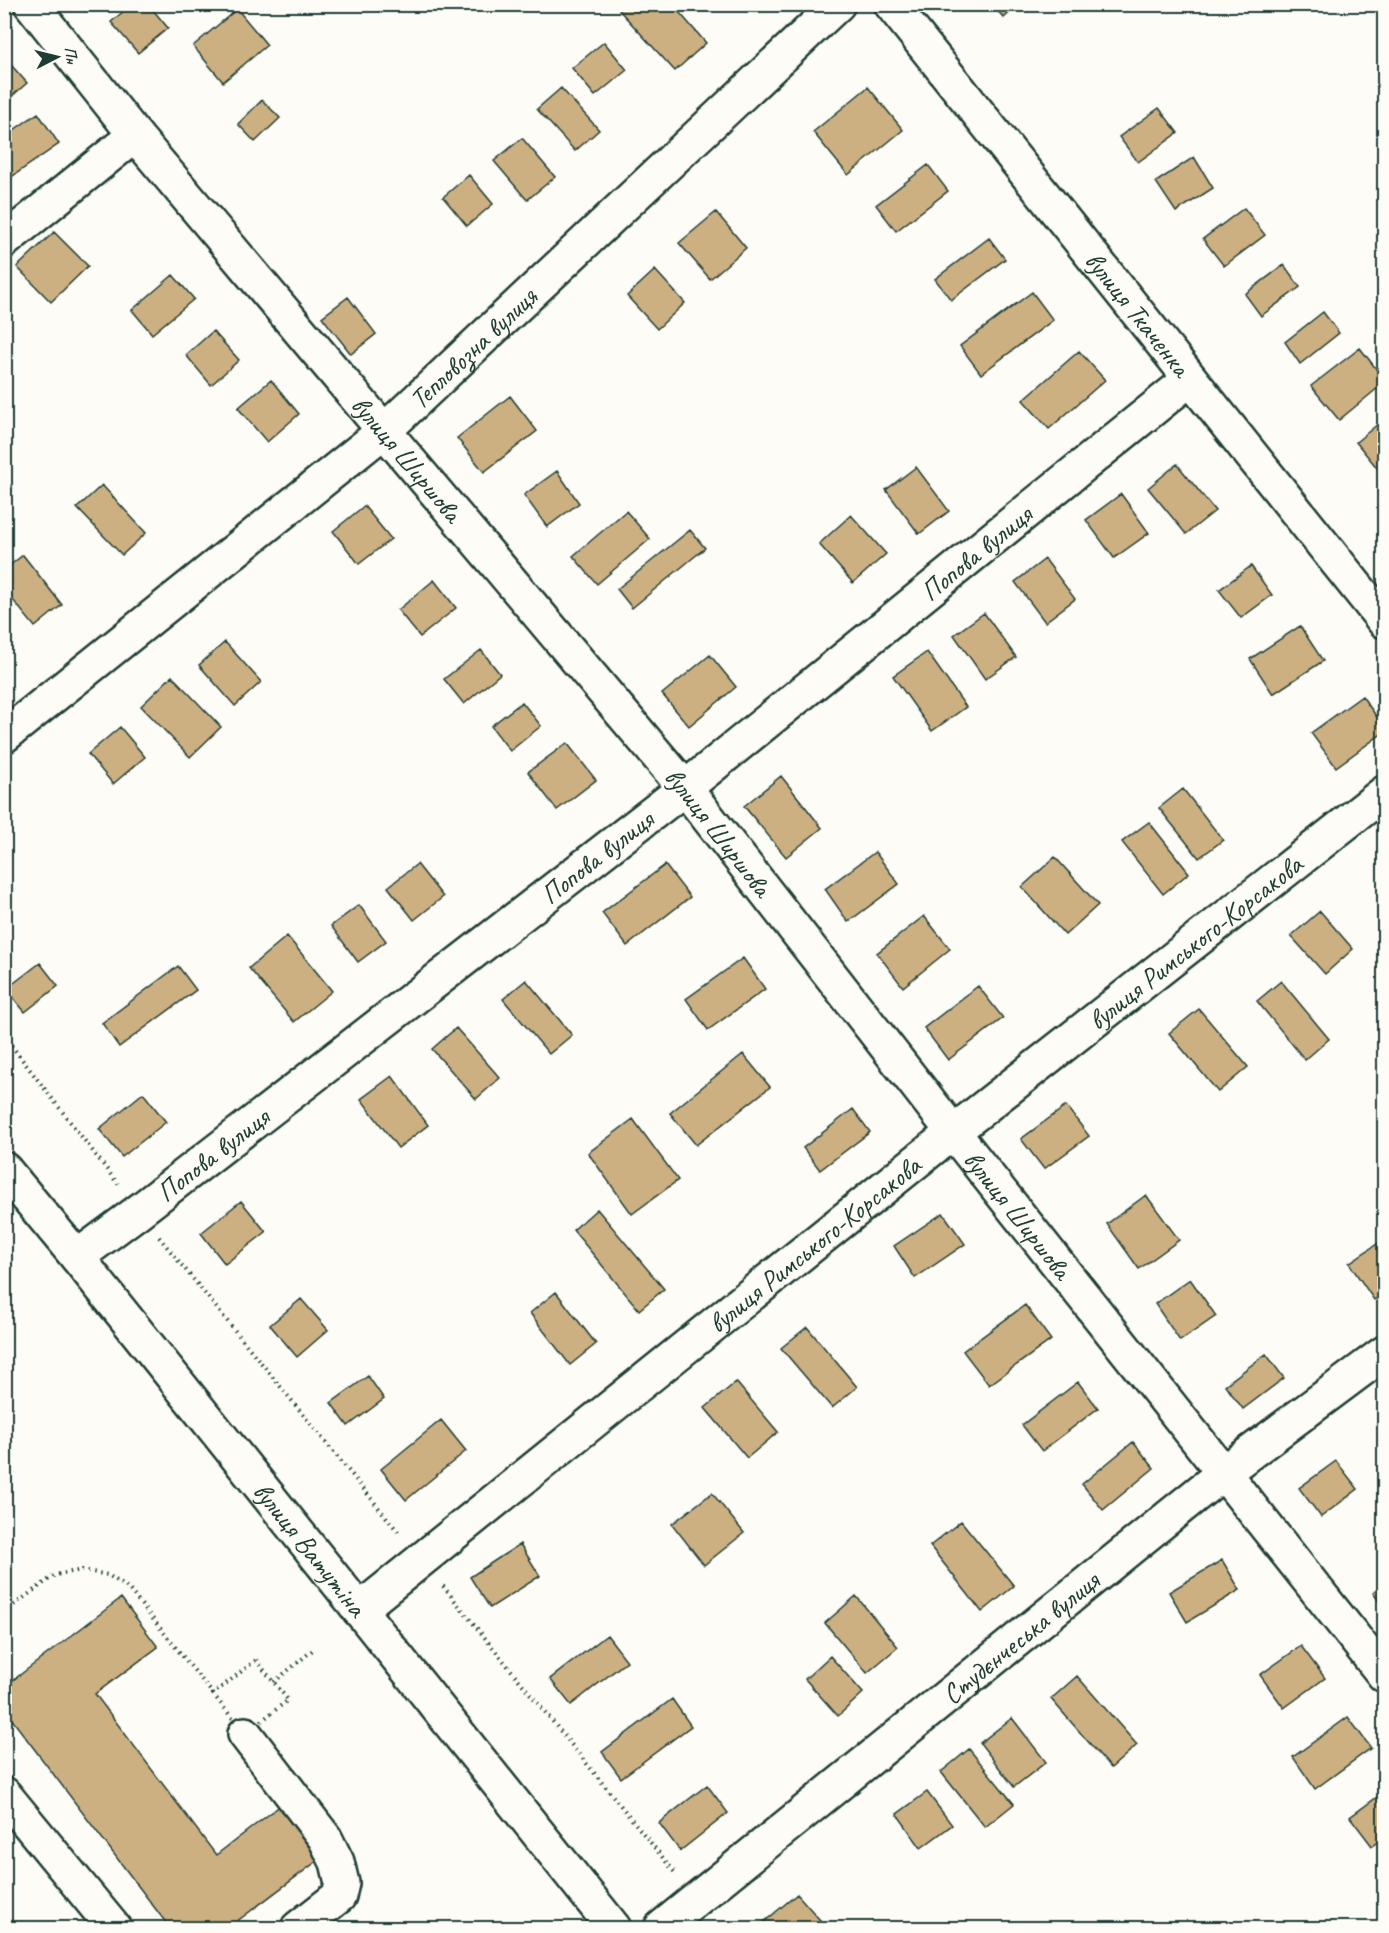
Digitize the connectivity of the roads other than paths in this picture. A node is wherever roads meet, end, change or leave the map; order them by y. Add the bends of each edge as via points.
1 (31, 4) edge
2 (838, 4) edge
3 (891, 4) edge
4 (135, 135) junction
5 (4, 241) edge
6 (1190, 379) junction
7 (384, 431) junction
8 (1384, 621) edge
9 (4, 736) edge
10 (685, 788) junction
11 (1384, 793) edge
12 (953, 1132) junction
13 (4, 1169) edge
14 (77, 1257) junction
15 (1384, 1353) edge
16 (1223, 1473) junction
17 (359, 1610) junction
18 (1384, 1675) edge
19 (245, 1734) road end
20 (4, 1794) edge
21 (598, 1923) edge
22 (114, 1929) edge
23 (298, 1929) edge
24 (661, 1929) edge

1 - 4 street, вулиця Ширшова
2 - 7 street, Тепловозна вулиця
3 - 6 street, вулиця Ткаченка
4 - 5 street
4 - 7 street, вулиця Ширшова
6 - 8 street, вулиця Ткаченка
6 - 10 street, Попова вулиця
7 - 9 street, Тепловозна вулиця
7 - 10 street, вулиця Ширшова
10 - 12 street, вулиця Ширшова
10 - 14 street, Попова вулиця
11 - 12 street, вулиця Римського-Корсакова
12 - 16 street, вулиця Ширшова
12 - 17 street, вулиця Римського-Корсакова
13 - 14 street, вулиця Ватутіна
14 - 17 street, вулиця Ватутіна
15 - 16 street, Студєнчеська вулиця
16 - 18 street, вулиця Ширшова
16 - 24 street, Студєнчеська вулиця
17 - 21 street, вулиця Ватутіна
19 - 23 street via 325,1838 337,1862 342,1883 339,1896
20 - 22 street

